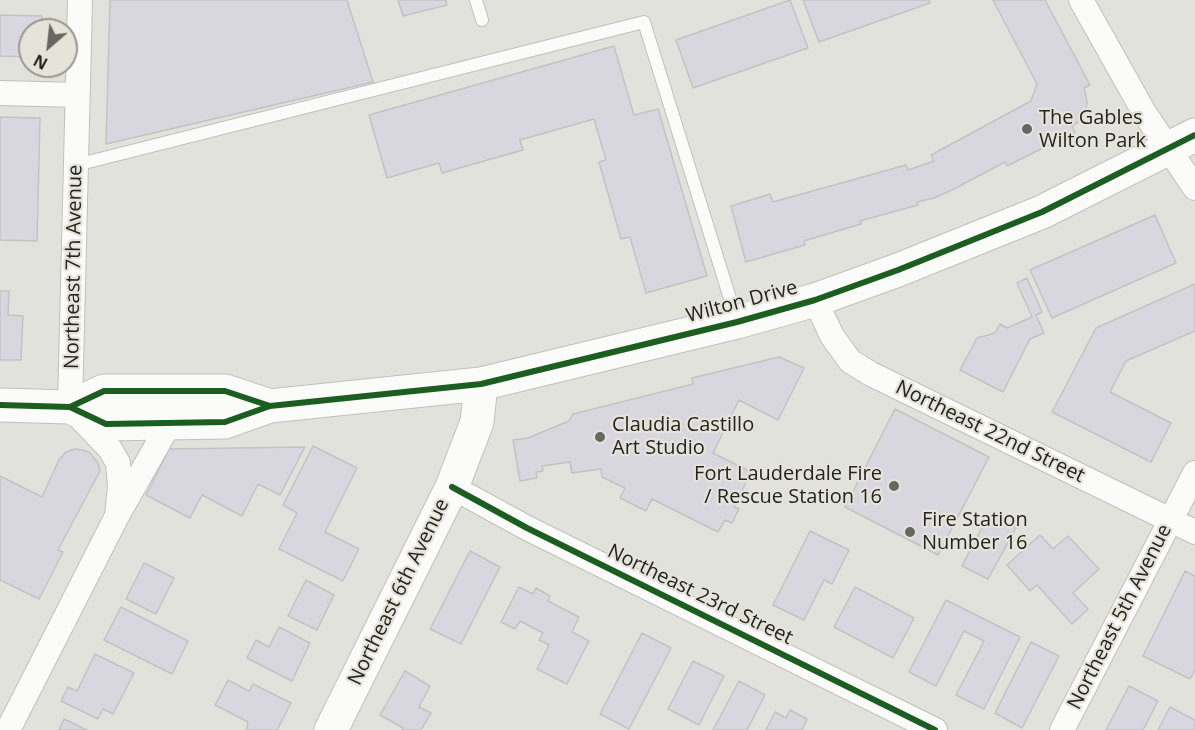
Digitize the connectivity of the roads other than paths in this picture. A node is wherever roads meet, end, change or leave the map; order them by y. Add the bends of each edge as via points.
1 (80, 0) edge
2 (476, 0) edge
3 (1081, 0) edge
4 (482, 20) dead end
5 (0, 93) edge
6 (77, 95) junction
7 (1182, 142) edge
8 (76, 165) junction
9 (1195, 188) edge
10 (815, 300) junction
11 (737, 322) junction
12 (481, 384) junction
13 (0, 405) edge
14 (270, 406) junction
15 (70, 407) junction
16 (169, 424) junction
17 (1195, 473) edge
18 (452, 487) junction
19 (117, 516) junction
20 (1170, 520) junction
21 (1195, 532) edge
22 (8, 730) edge
23 (331, 730) edge
24 (935, 730) edge
25 (1062, 730) edge

1 - 6 street, Northeast 7th Avenue
2 - 4 lane
3 - 7 street via 1145,114
5 - 6 street
6 - 8 street, Northeast 7th Avenue
7 - 9 street
7 - 10 main road, Wilton Drive via 1042,212
8 - 11 lane via 644,22
8 - 15 street, Northeast 7th Avenue
10 - 11 main road, Wilton Drive
10 - 20 street, Northeast 22nd Street via 832,336 850,361
11 - 12 main road, Wilton Drive
12 - 14 main road, Wilton Drive
12 - 18 main road, Northeast 6th Avenue via 477,422
13 - 15 main road, Wilton Drive
14 - 15 main road, Wilton Drive via 225,391 104,391
14 - 16 main road, Wilton Drive via 225,422
15 - 16 main road, Wilton Drive via 106,424
15 - 19 street via 110,448 118,463
16 - 19 street
17 - 20 street, Northeast 5th Avenue
18 - 23 main road, Northeast 6th Avenue
18 - 24 street, Northeast 23rd Street
19 - 22 street
20 - 21 street, Northeast 22nd Street
20 - 25 street, Northeast 5th Avenue

